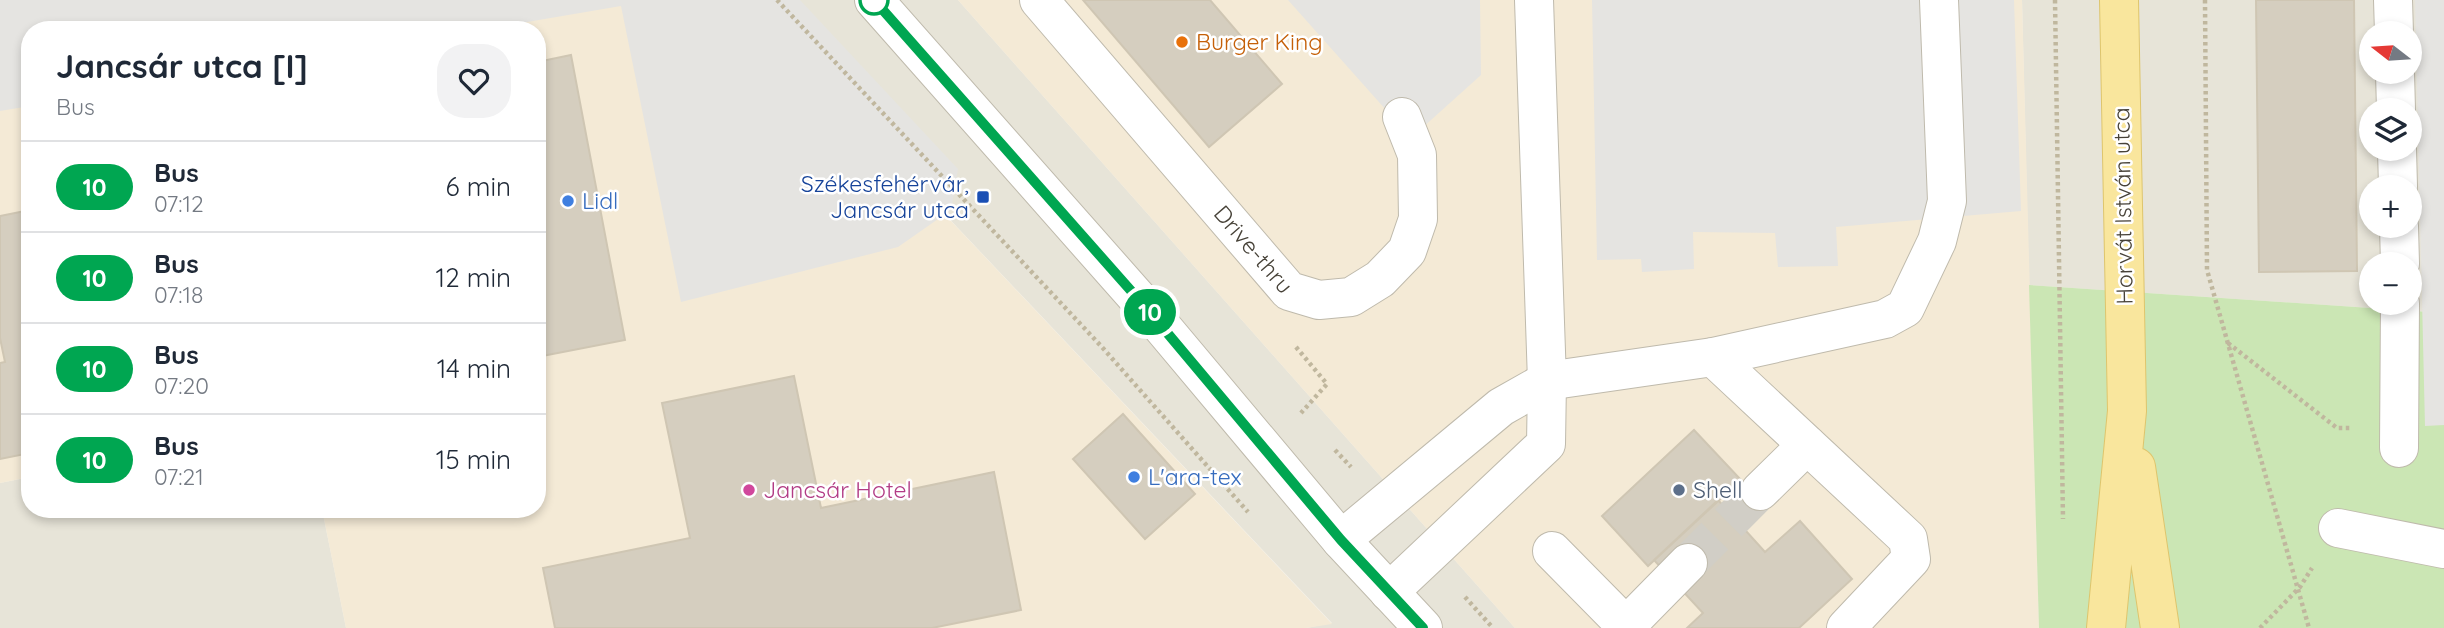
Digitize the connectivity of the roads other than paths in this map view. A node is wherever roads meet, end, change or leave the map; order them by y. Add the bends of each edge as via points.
1 (874, 0) edge
2 (1038, 0) edge
3 (1534, 0) edge
4 (1939, 0) edge
5 (2119, 0) edge
6 (2393, 0) edge
7 (2394, 21) edge
8 (1402, 117) dead end
9 (2400, 315) edge
10 (1713, 357) junction
11 (1547, 381) junction
12 (2127, 411) junction
13 (2399, 437) road end
14 (1807, 445) junction
15 (1760, 491) tunnel mouth
16 (2338, 528) road end
17 (1341, 540) junction
18 (2444, 549) edge
19 (1552, 551) dead end
20 (1688, 563) tunnel mouth
21 (1389, 592) junction
22 (1627, 627) edge
23 (1423, 628) edge
24 (1846, 628) edge
25 (2106, 628) edge
26 (2160, 628) edge

1 - 17 street via 1148,310
2 - 8 street, Drive-thru via 1289,291 1319,300 1351,297 1380,279 1407,251 1418,219 1417,155
3 - 11 street
4 - 10 street via 1947,201 1937,241 1905,308 1885,319
5 - 12 main road, Horvát István utca
6 - 7 street
9 - 13 street
10 - 11 street
10 - 14 street
11 - 17 street via 1501,407
11 - 21 street via 1546,444
12 - 25 main road, Horvát István utca
12 - 26 main road, Horvát István utca
14 - 15 street
14 - 24 street via 1908,539 1911,559
16 - 18 street
17 - 21 street
19 - 22 street
20 - 22 street
21 - 23 street

